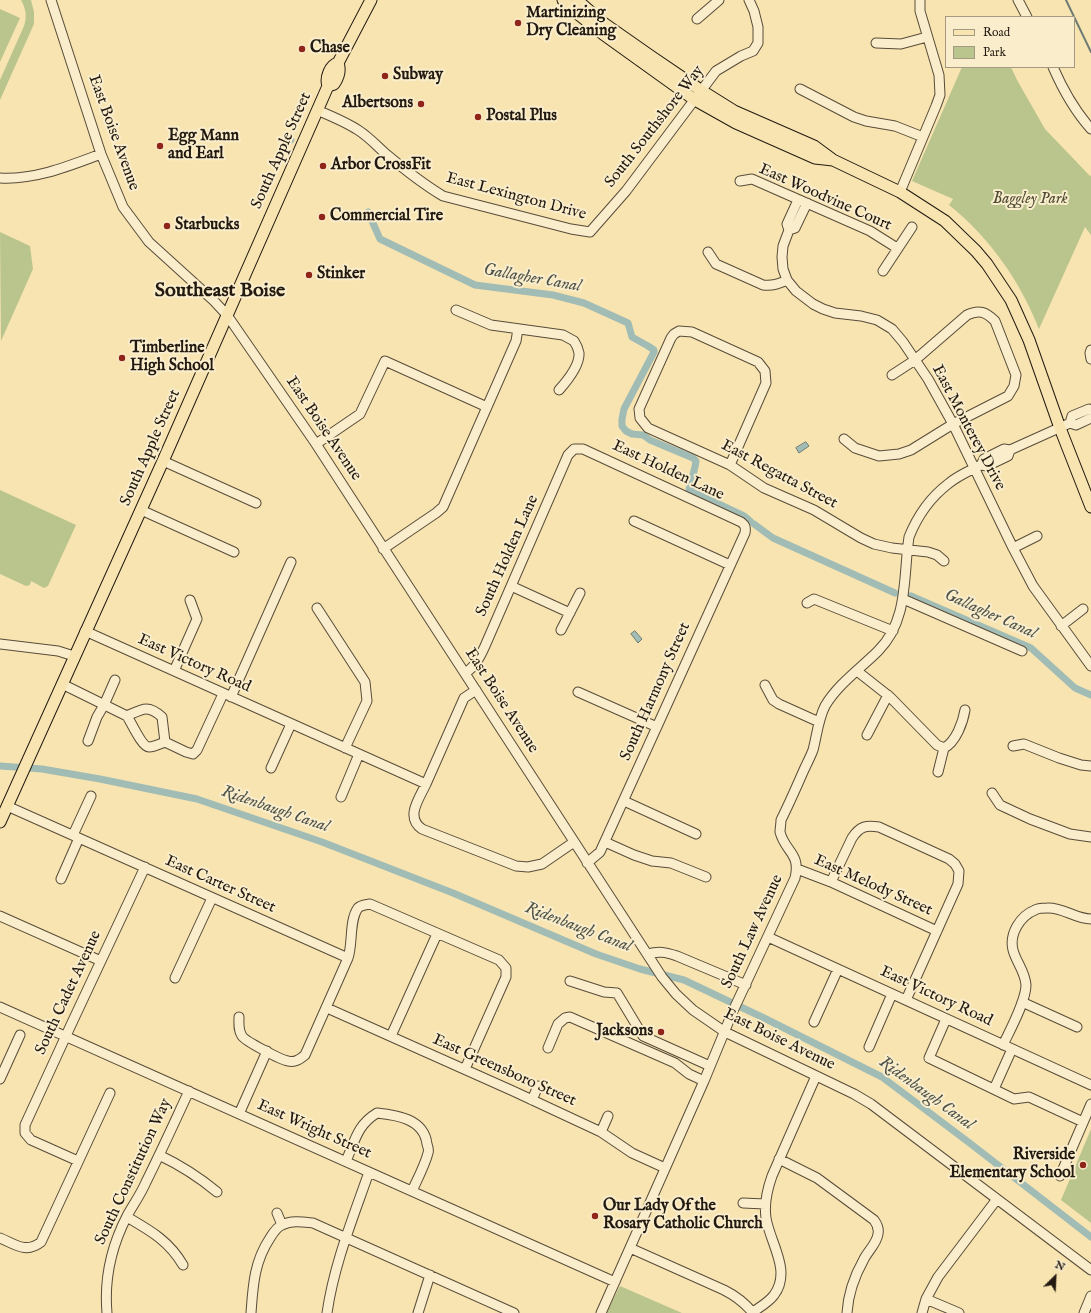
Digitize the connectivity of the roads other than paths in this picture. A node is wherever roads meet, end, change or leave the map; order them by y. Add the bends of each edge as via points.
1 (51, 0) edge
2 (371, 0) edge
3 (564, 0) edge
4 (577, 0) edge
5 (719, 0) edge
6 (749, 0) edge
7 (920, 0) edge
8 (1018, 0) edge
9 (1026, 16) edge
10 (697, 19) dead end
11 (927, 37) junction
12 (876, 42) dead end
13 (1053, 68) edge
14 (800, 89) dead end
15 (702, 91) junction
16 (695, 100) junction
17 (317, 110) junction
18 (1091, 129) edge
19 (923, 137) junction
20 (101, 154) junction
21 (833, 160) junction
22 (0, 178) edge
23 (740, 181) dead end
24 (900, 192) junction
25 (802, 202) junction
26 (912, 227) dead end
27 (590, 232) joint
28 (897, 248) junction
29 (708, 252) dead end
30 (883, 271) dead end
31 (787, 280) junction
32 (456, 310) dead end
33 (227, 315) junction
34 (518, 329) junction
35 (1091, 350) edge
36 (1091, 359) edge
37 (914, 360) junction
38 (892, 374) dead end
39 (559, 390) dead end
40 (487, 407) junction
41 (1091, 410) edge
42 (1091, 418) edge
43 (953, 424) junction
44 (1065, 425) junction
45 (844, 439) dead end
46 (316, 444) junction
47 (574, 449) joint
48 (163, 462) junction
49 (730, 465) junction
50 (977, 467) junction
51 (256, 503) dead end
52 (1091, 506) edge
53 (141, 510) junction
54 (634, 522) dead end
55 (746, 528) joint
56 (1037, 536) dead end
57 (1013, 548) junction
58 (383, 549) junction
59 (907, 550) junction
60 (234, 552) dead end
61 (944, 561) dead end
62 (291, 562) dead end
63 (730, 565) junction
64 (511, 586) junction
65 (580, 593) dead end
66 (903, 599) junction
67 (190, 600) dead end
68 (807, 603) dead end
69 (317, 608) dead end
70 (1083, 609) dead end
71 (570, 613) junction
72 (1061, 626) junction
73 (562, 630) dead end
74 (85, 631) junction
75 (893, 632) junction
76 (0, 644) edge
77 (1022, 651) dead end
78 (74, 656) junction
79 (1091, 666) edge
80 (174, 671) junction
81 (857, 671) junction
82 (465, 673) junction
83 (115, 680) dead end
84 (62, 684) junction
85 (765, 685) dead end
86 (476, 690) junction
87 (578, 692) dead end
88 (227, 695) junction
89 (888, 695) junction
90 (104, 705) junction
91 (966, 710) dead end
92 (127, 716) junction
93 (819, 722) junction
94 (291, 724) junction
95 (657, 727) junction
96 (867, 735) dead end
97 (88, 741) dead end
98 (165, 742) junction
99 (1013, 746) dead end
100 (346, 748) junction
101 (944, 748) junction
102 (360, 754) junction
103 (1091, 766) edge
104 (271, 768) dead end
105 (938, 772) dead end
106 (426, 784) junction
107 (992, 792) dead end
108 (91, 796) dead end
109 (341, 797) dead end
110 (624, 801) junction
111 (7, 806) junction
112 (0, 822) edge
113 (696, 834) dead end
114 (76, 837) junction
115 (1091, 837) edge
116 (574, 842) junction
117 (605, 842) junction
118 (587, 863) junction
119 (145, 868) junction
120 (797, 869) junction
121 (706, 877) dead end
122 (60, 879) dead end
123 (831, 882) junction
124 (212, 898) junction
125 (0, 916) edge
126 (1091, 919) edge
127 (937, 931) junction
128 (437, 934) junction
129 (768, 937) junction
130 (647, 954) junction
131 (348, 958) junction
132 (101, 962) junction
133 (838, 969) junction
134 (175, 978) dead end
135 (570, 981) dead end
136 (746, 985) junction
137 (892, 994) junction
138 (906, 1000) junction
139 (1022, 1002) junction
140 (0, 1007) edge
141 (327, 1008) junction
142 (239, 1017) dead end
143 (946, 1019) junction
144 (814, 1022) dead end
145 (1077, 1027) dead end
146 (725, 1032) junction
147 (20, 1035) dead end
148 (66, 1036) junction
149 (391, 1036) junction
150 (1004, 1045) junction
151 (869, 1047) dead end
152 (548, 1048) dead end
153 (1012, 1049) junction
154 (267, 1051) junction
155 (710, 1066) junction
156 (465, 1069) junction
157 (816, 1076) junction
158 (0, 1079) edge
159 (704, 1081) junction
160 (1091, 1085) edge
161 (538, 1086) dead end
162 (994, 1089) junction
163 (189, 1091) junction
164 (110, 1093) dead end
165 (532, 1100) junction
166 (1091, 1104) edge
167 (239, 1114) junction
168 (608, 1116) dead end
169 (1083, 1122) junction
170 (601, 1132) junction
171 (159, 1155) junction
172 (779, 1159) junction
173 (78, 1161) junction
174 (346, 1161) junction
175 (665, 1168) junction
176 (369, 1172) junction
177 (1060, 1176) dead end
178 (412, 1191) junction
179 (217, 1192) dead end
180 (997, 1199) junction
181 (742, 1203) dead end
182 (765, 1204) junction
183 (277, 1213) dead end
184 (127, 1217) junction
185 (282, 1224) junction
186 (0, 1238) edge
187 (346, 1238) junction
188 (630, 1248) junction
189 (183, 1266) dead end
190 (1091, 1270) edge
191 (430, 1275) junction
192 (615, 1282) junction
193 (1091, 1296) edge
194 (926, 1299) junction
195 (107, 1313) edge
196 (251, 1313) edge
197 (327, 1313) edge
198 (418, 1313) edge
199 (514, 1313) edge
200 (601, 1313) edge
201 (753, 1313) edge
202 (847, 1313) edge
203 (922, 1313) edge
204 (959, 1313) edge
205 (1084, 1313) edge

1 - 20 street, East Boise Avenue
2 - 17 main road, South Apple Street via 338,63 330,70 328,86
3 - 16 main road via 603,34
4 - 15 main road via 602,22
5 - 10 street
6 - 15 street, South Southshore Way via 758,27 758,43 753,51 716,71
7 - 11 street via 920,11
8 - 9 street
11 - 12 street via 901,44
11 - 19 street via 939,75 940,95
13 - 18 street via 1069,101
14 - 19 street via 854,117 894,126
15 - 16 street, South Southshore Way
15 - 21 main road via 734,111 814,146
16 - 21 main road via 736,123 815,158
16 - 27 street, South Southshore Way via 626,191
17 - 27 street, East Lexington Drive via 358,130 385,154 443,196
17 - 33 main road, South Apple Street
19 - 24 street
20 - 22 street via 58,170 31,176
20 - 33 street, East Boise Avenue via 123,207 149,242
21 - 24 main road
23 - 25 street, East Woodvine Court via 752,179
24 - 44 main road via 944,221 987,264 1011,300
25 - 28 street, East Woodvine Court via 870,231
25 - 31 street, East Monterey Drive via 787,224 789,230 782,257
26 - 28 street, East Woodvine Court
28 - 30 street, East Woodvine Court
29 - 31 street via 716,264 763,284 777,285
31 - 37 street, East Monterey Drive via 796,292 813,304 835,313 877,320 892,329
32 - 34 street via 491,325
33 - 46 street, East Boise Avenue
33 - 48 main road, South Apple Street
34 - 39 street via 563,335 574,341 579,353 577,360 571,374
34 - 40 street via 516,341
35 - 36 street
37 - 38 street
37 - 43 street, East Monterey Drive
37 - 43 street via 973,312 981,311 995,321 1016,375 1014,386 1008,396
40 - 46 street via 385,361 360,414
40 - 58 street via 443,507
41 - 44 street via 1089,408 1072,416
42 - 44 street via 1076,426
43 - 45 street via 911,450 889,456 863,452
43 - 50 street, East Monterey Drive
44 - 50 street, South Law Avenue via 1010,450 1004,449 984,459
44 - 52 main road
46 - 58 street, East Boise Avenue
47 - 55 street, East Holden Lane via 583,449 597,455 741,522
47 - 64 street, South Holden Lane via 568,455
48 - 51 street
48 - 53 main road, South Apple Street
49 - 49 street, East Regatta Street via 766,383 765,371 758,362 692,332 679,331 671,338 639,408 640,418 648,428
49 - 59 street, East Regatta Street via 764,488 814,510 861,538 882,547
50 - 57 street, East Monterey Drive
50 - 59 street, South Law Avenue via 948,484 930,500 912,527
53 - 60 street
53 - 74 main road, South Apple Street
54 - 63 street
55 - 63 street, South Harmony Street
56 - 57 street
57 - 72 street, East Monterey Drive via 1033,586
58 - 82 street, East Boise Avenue
59 - 61 street, East Regatta Street via 928,552
59 - 66 street, South Law Avenue
62 - 88 street
63 - 95 street, South Harmony Street
64 - 71 street
64 - 82 street, South Holden Lane via 478,661
65 - 71 street
66 - 75 street, South Law Avenue
66 - 77 street
67 - 80 street via 197,619
68 - 75 street via 814,599
69 - 100 street via 365,682 367,701
70 - 72 street
71 - 73 street
72 - 79 street, East Monterey Drive
74 - 78 main road, South Apple Street
74 - 80 street, East Victory Road
75 - 81 street, South Law Avenue
76 - 78 street via 58,651
78 - 84 main road, South Apple Street
80 - 88 street, East Victory Road
81 - 89 street
81 - 93 street, South Law Avenue via 831,697
82 - 86 street, East Boise Avenue
83 - 90 street
84 - 90 street
84 - 111 main road, South Apple Street
85 - 93 street via 773,700
86 - 106 street via 464,698
86 - 116 street, East Boise Avenue
87 - 95 street
88 - 94 street, East Victory Road
88 - 98 street via 193,754
89 - 96 street
89 - 101 street via 937,745
90 - 92 street
90 - 97 street
91 - 101 street via 952,743
92 - 98 street via 146,746
92 - 98 street via 142,709 155,711 162,717
93 - 120 street, South Law Avenue via 813,750 782,820 780,831 794,856
94 - 100 street, East Victory Road
94 - 104 street
95 - 110 street, South Harmony Street
99 - 103 street via 1024,744 1081,765
100 - 102 street, East Victory Road
101 - 105 street
102 - 106 street, East Victory Road
102 - 109 street
106 - 116 street via 413,816 417,826 429,832 516,866 528,867 542,864
107 - 115 street via 1000,805 1030,819 1070,834
108 - 114 street
110 - 113 street
110 - 117 street, South Harmony Street
111 - 112 main road, South Apple Street
111 - 114 street, East Carter Street
114 - 119 street, East Carter Street
114 - 122 street
116 - 118 street, East Boise Avenue
117 - 118 street, South Harmony Street via 600,852
117 - 121 street via 634,855 671,863
118 - 130 street, East Boise Avenue
119 - 124 street, East Carter Street
119 - 132 street, South Cadet Avenue
120 - 123 street, East Melody Street
120 - 129 street, South Law Avenue
123 - 127 street, East Melody Street
123 - 127 street via 852,838 863,826 879,827 949,859 959,870 958,884
124 - 131 street, East Carter Street
124 - 134 street
125 - 132 street
126 - 139 street via 1049,908 1035,909 1018,923 1012,941 1026,985
127 - 138 street
128 - 131 street via 370,904 363,905 354,918 351,952
128 - 149 street
128 - 156 street via 499,960 506,968 506,977
129 - 133 street, East Victory Road
129 - 136 street, South Law Avenue
130 - 136 street via 666,952
130 - 146 street, East Boise Avenue via 676,994 693,1010
131 - 141 street
132 - 148 street, South Cadet Avenue
133 - 137 street, East Victory Road
133 - 144 street
135 - 155 street via 604,992 617,993 643,1036
136 - 146 street, South Law Avenue
137 - 138 street, East Victory Road
137 - 151 street
138 - 143 street, East Victory Road
139 - 145 street
139 - 150 street
140 - 148 street, East Wright Street
141 - 149 street, East Greensboro Street
141 - 154 street via 305,1055 298,1061 289,1062
142 - 154 street via 238,1029 242,1036
143 - 150 street, East Victory Road
143 - 162 street via 929,1058
146 - 155 street, South Law Avenue
146 - 157 street, East Boise Avenue
147 - 158 street
148 - 163 street, East Wright Street
148 - 173 street, South Cadet Avenue via 25,1125 25,1133 31,1140
149 - 156 street, East Greensboro Street
150 - 153 street, East Victory Road
152 - 159 street via 558,1024 570,1017 675,1063 688,1074
153 - 160 street, East Victory Road
153 - 162 street
154 - 167 street
155 - 159 street, South Law Avenue
156 - 165 street, East Greensboro Street
157 - 172 street
157 - 180 street, East Boise Avenue via 871,1104
159 - 175 street, South Law Avenue
161 - 165 street
162 - 169 street via 1014,1099 1029,1097
163 - 167 street, East Wright Street
163 - 171 street, South Constitution Way
164 - 173 street
165 - 170 street, East Greensboro Street
166 - 169 street
167 - 174 street, East Wright Street
168 - 170 street
169 - 177 street
170 - 175 street, East Greensboro Street via 632,1153
171 - 179 street via 182,1166
171 - 184 street, South Constitution Way
172 - 182 street via 767,1189
172 - 202 street via 825,1183 877,1224 878,1235 854,1282
173 - 186 street via 41,1242 34,1248 24,1248
174 - 176 street, East Wright Street
174 - 178 street via 360,1128 367,1119 377,1113 405,1118 422,1129 429,1152
175 - 188 street, South Law Avenue
176 - 178 street, East Wright Street
176 - 187 street
178 - 192 street, East Wright Street
180 - 190 street, East Boise Avenue
180 - 194 street via 938,1277
181 - 182 street
182 - 201 street via 769,1232 782,1272 775,1294
183 - 185 street
184 - 189 street via 165,1242
184 - 195 street, South Constitution Way via 117,1238 107,1275
185 - 187 street via 297,1221 313,1223
185 - 196 street via 274,1231 259,1258
187 - 191 street
187 - 197 street via 330,1290
188 - 192 street, South Law Avenue
188 - 201 street via 730,1293
191 - 198 street
191 - 199 street
192 - 200 street, South Law Avenue
193 - 205 street
194 - 203 street
194 - 204 street

